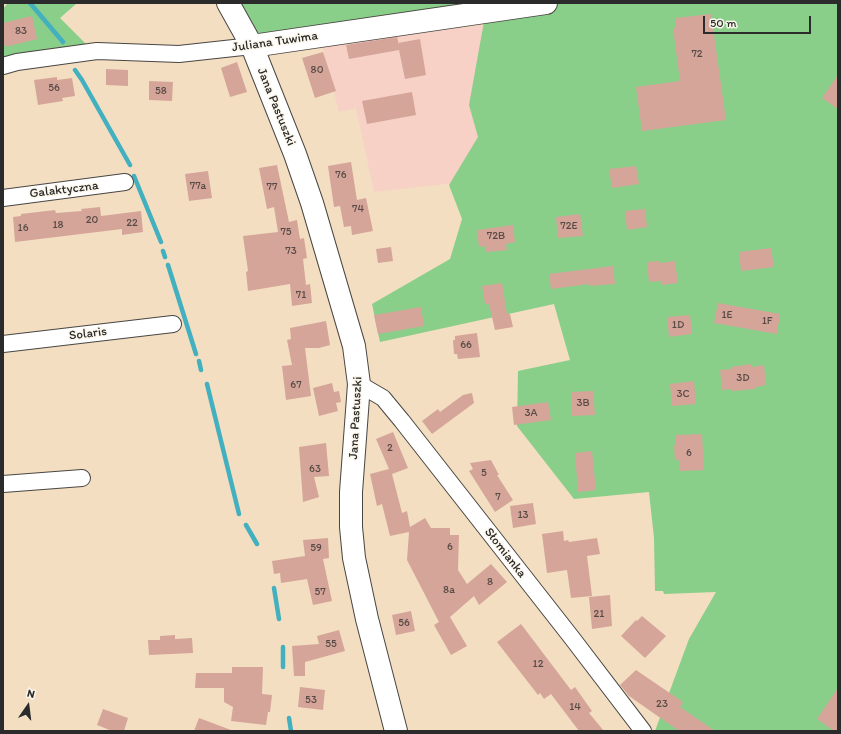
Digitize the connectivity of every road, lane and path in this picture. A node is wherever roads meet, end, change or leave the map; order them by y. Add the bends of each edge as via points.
1 (228, 3) edge
2 (546, 3) edge
3 (252, 46) junction
4 (3, 66) edge
5 (125, 182) dead end
6 (3, 198) edge
7 (173, 324) dead end
8 (3, 344) edge
9 (359, 384) junction
10 (82, 478) dead end
11 (3, 484) edge
12 (396, 731) edge
13 (642, 731) edge

1 - 3 street, Jana Pastuszki
2 - 3 street, Juliana Tuwima
3 - 4 street, Juliana Tuwima via 180,54 98,51
3 - 9 street, Jana Pastuszki via 312,203 354,346
5 - 6 street, Galaktyczna
7 - 8 street, Solaris
9 - 12 street, Jana Pastuszki via 351,492 354,558
9 - 13 street, Słomianka via 383,398 402,421
10 - 11 street

